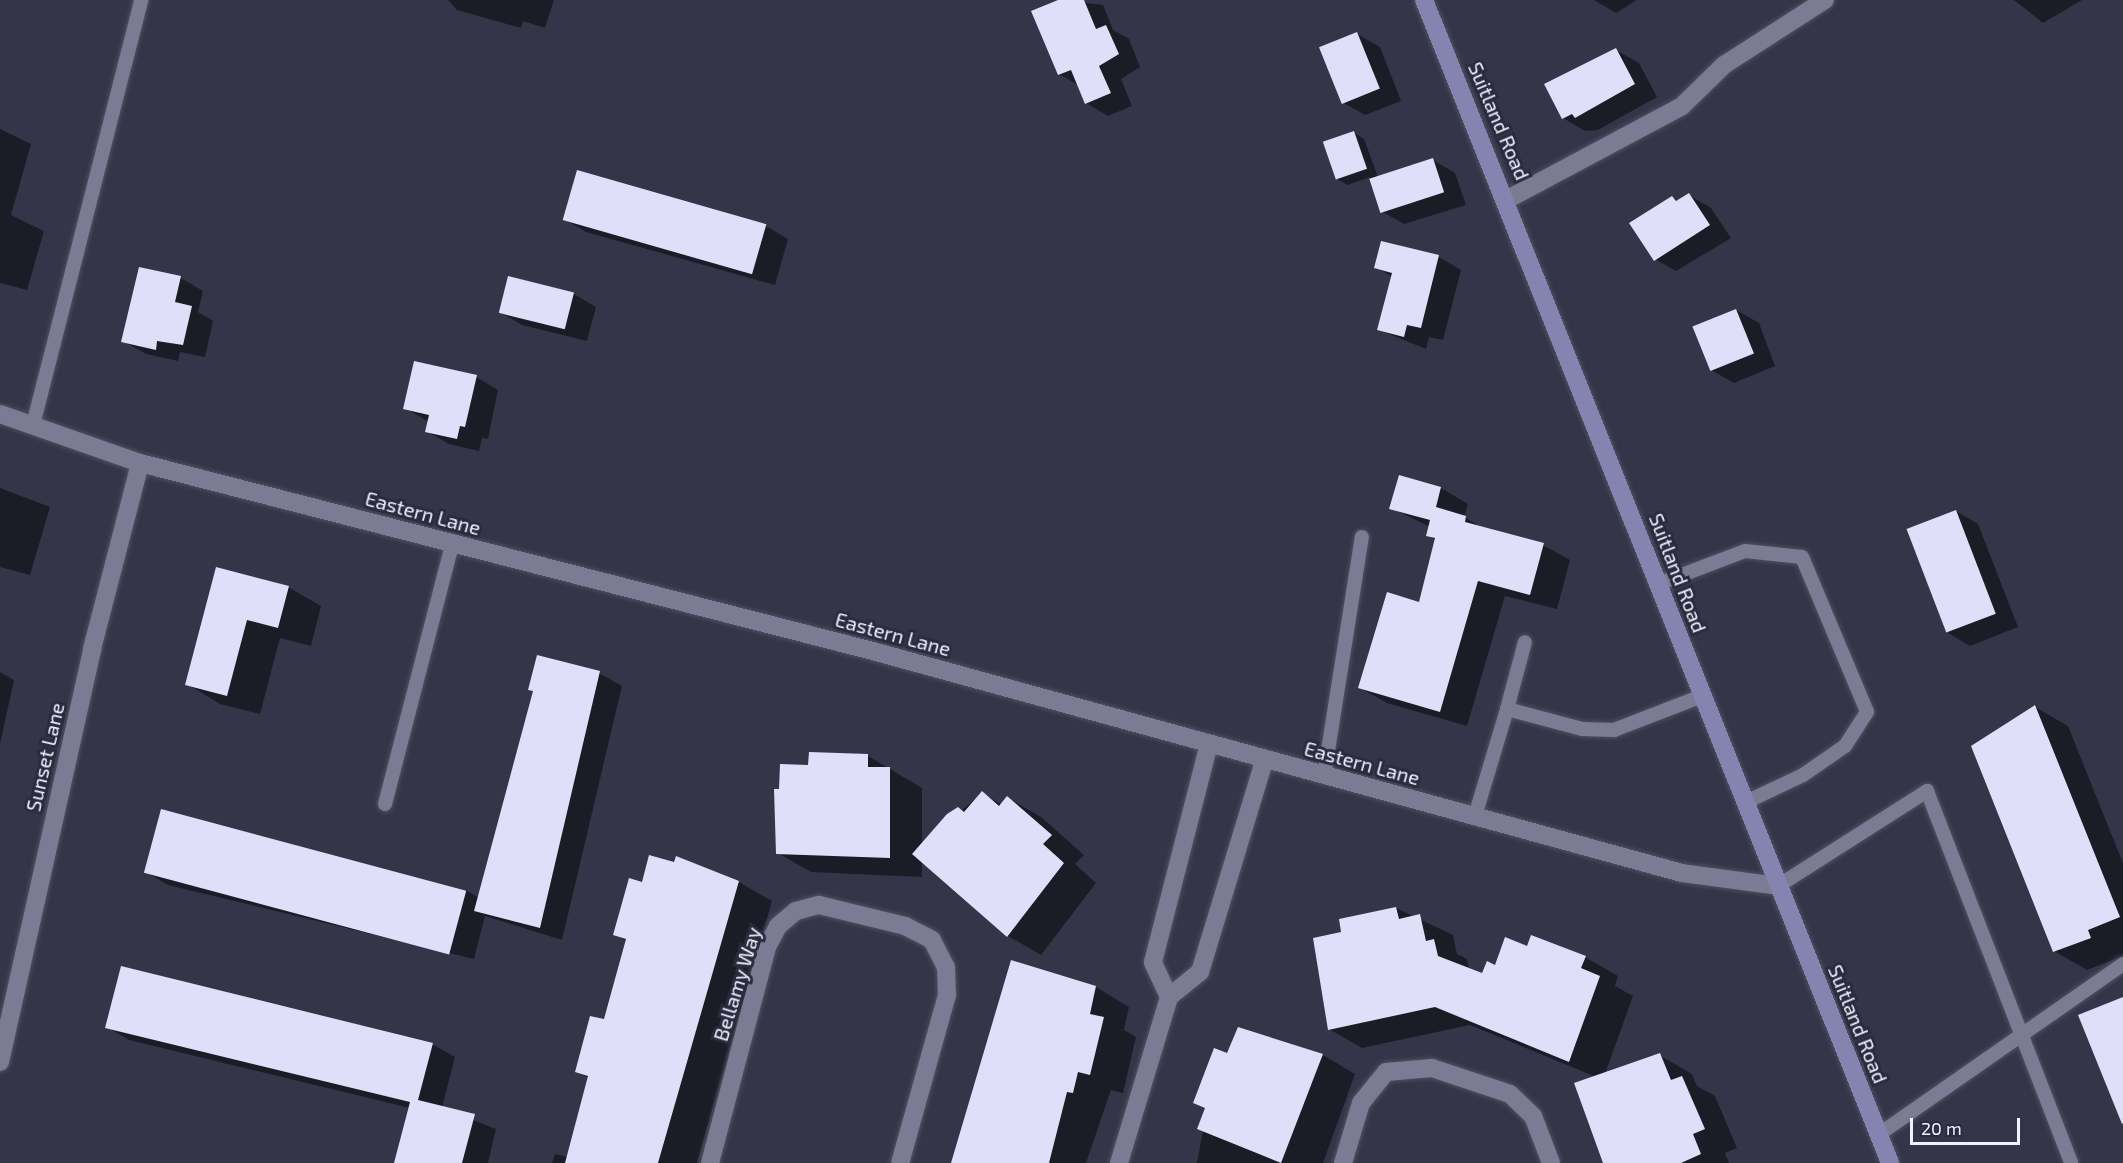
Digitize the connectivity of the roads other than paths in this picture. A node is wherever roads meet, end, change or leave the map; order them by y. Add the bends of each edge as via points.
1 (141, 0) edge
2 (1424, 0) edge
3 (1825, 0) edge
4 (1508, 199) junction
5 (0, 414) edge
6 (33, 426) junction
7 (140, 463) junction
8 (1362, 537) dead end
9 (452, 544) junction
10 (1658, 584) junction
11 (1525, 642) dead end
12 (1702, 696) junction
13 (1507, 709) junction
14 (1209, 744) junction
15 (1264, 761) junction
16 (1324, 777) junction
17 (1744, 802) junction
18 (385, 804) dead end
19 (1475, 816) junction
20 (1778, 886) junction
21 (2123, 964) edge
22 (1169, 997) junction
23 (2022, 1031) junction
24 (0, 1062) edge
25 (1878, 1135) junction
26 (710, 1163) edge
27 (900, 1163) edge
28 (1119, 1163) edge
29 (1343, 1163) edge
30 (1551, 1163) edge
31 (1890, 1163) edge
32 (2071, 1163) edge

1 - 6 lane
2 - 4 main road, Suitland Road
3 - 4 street via 1724,65 1682,106
4 - 10 main road, Suitland Road
5 - 6 street, Eastern Lane
6 - 7 street, Eastern Lane
7 - 9 street, Eastern Lane
7 - 24 street, Sunset Lane via 92,649
8 - 16 lane
9 - 14 street, Eastern Lane
9 - 18 lane
10 - 12 main road, Suitland Road
10 - 17 lane via 1745,551 1802,557 1867,712 1845,746 1803,775
11 - 13 lane
12 - 13 lane via 1614,730 1582,729
12 - 17 main road, Suitland Road
13 - 19 lane
14 - 15 street, Eastern Lane
14 - 22 street via 1153,962
15 - 16 street, Eastern Lane
15 - 22 street via 1200,972
16 - 19 street, Eastern Lane
17 - 20 main road, Suitland Road
19 - 20 street, Eastern Lane via 1682,873
20 - 23 lane via 1927,791
20 - 25 main road, Suitland Road
21 - 23 lane
22 - 28 street
23 - 25 lane
23 - 32 lane
25 - 31 main road, Suitland Road
26 - 27 street, Bellamy Way via 767,947 778,926 796,911 819,905 905,926 933,940 946,967 946,995
29 - 30 street via 1361,1103 1386,1072 1432,1068 1510,1094 1533,1116

